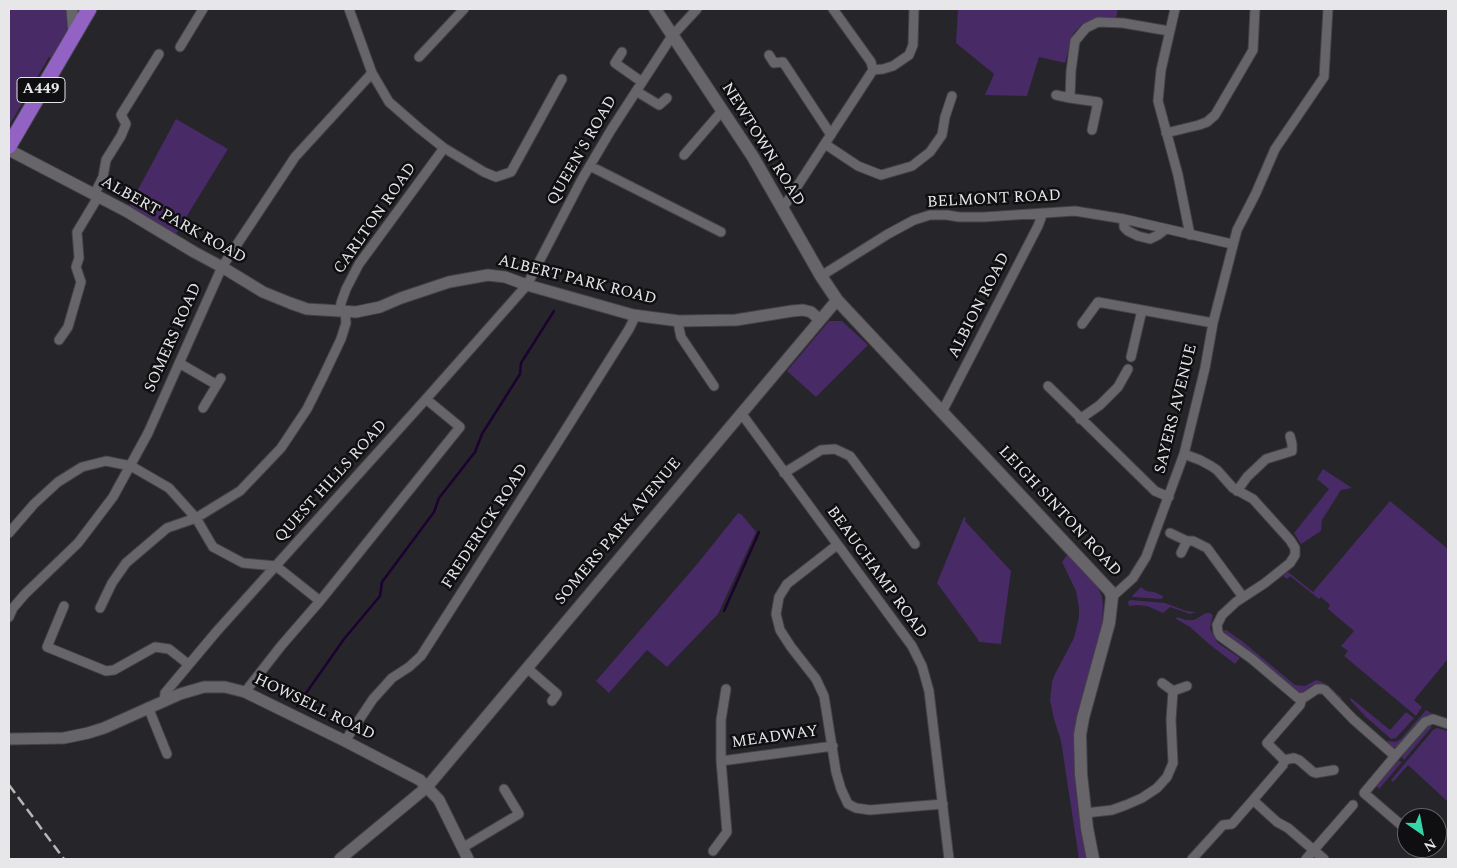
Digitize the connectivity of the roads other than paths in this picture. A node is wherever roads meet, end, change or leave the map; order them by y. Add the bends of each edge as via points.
1 (72, 9) edge
2 (89, 9) edge
3 (203, 9) edge
4 (349, 9) edge
5 (464, 9) edge
6 (655, 9) edge
7 (697, 9) edge
8 (833, 9) edge
9 (914, 9) edge
10 (1175, 9) edge
11 (1255, 9) edge
12 (1328, 9) edge
13 (1169, 31) junction
14 (74, 34) junction
15 (672, 36) junction
16 (180, 47) dead end
17 (622, 52) dead end
18 (159, 54) dead end
19 (769, 55) dead end
20 (419, 57) dead end
21 (873, 70) junction
22 (372, 73) junction
23 (558, 81) dead end
24 (642, 82) junction
25 (636, 91) junction
26 (1056, 95) dead end
27 (952, 96) dead end
28 (666, 98) dead end
29 (1070, 98) junction
30 (722, 111) junction
31 (1092, 130) dead end
32 (1166, 133) junction
33 (831, 135) junction
34 (825, 144) junction
35 (9, 146) edge
36 (444, 148) junction
37 (9, 150) edge
38 (684, 155) dead end
39 (590, 166) junction
40 (96, 196) junction
41 (782, 208) junction
42 (1042, 213) junction
43 (1124, 219) junction
44 (1166, 229) junction
45 (721, 232) dead end
46 (1190, 235) junction
47 (1232, 244) junction
48 (222, 267) junction
49 (821, 276) junction
50 (527, 285) junction
51 (837, 300) junction
52 (1142, 310) junction
53 (343, 312) junction
54 (633, 315) junction
55 (820, 320) junction
56 (679, 321) junction
57 (1213, 323) junction
58 (1082, 324) dead end
59 (59, 340) dead end
60 (1130, 358) dead end
61 (179, 363) junction
62 (1128, 369) dead end
63 (714, 386) dead end
64 (1048, 386) dead end
65 (426, 399) junction
66 (203, 408) dead end
67 (942, 412) junction
68 (741, 413) junction
69 (1080, 419) junction
70 (1290, 436) dead end
71 (1184, 454) junction
72 (131, 466) junction
73 (784, 473) junction
74 (1237, 491) junction
75 (1169, 497) junction
76 (196, 518) junction
77 (9, 533) edge
78 (1170, 533) dead end
79 (1187, 541) junction
80 (915, 544) dead end
81 (837, 545) junction
82 (1182, 553) dead end
83 (276, 566) junction
84 (1112, 596) junction
85 (1243, 597) junction
86 (320, 601) junction
87 (64, 606) dead end
88 (100, 608) dead end
89 (9, 617) edge
90 (188, 664) junction
91 (527, 668) junction
92 (1162, 683) dead end
93 (1187, 686) dead end
94 (726, 689) dead end
95 (1173, 691) junction
96 (245, 692) junction
97 (1302, 698) junction
98 (164, 700) junction
99 (552, 701) dead end
100 (148, 707) junction
101 (1448, 724) edge
102 (9, 738) edge
103 (345, 740) junction
104 (833, 746) junction
105 (167, 754) dead end
106 (1395, 756) junction
107 (1284, 760) junction
108 (721, 761) junction
109 (1334, 770) dead end
110 (427, 787) junction
111 (504, 789) dead end
112 (1253, 800) junction
113 (943, 804) junction
114 (1353, 805) dead end
115 (1086, 812) junction
116 (1397, 821) edge
117 (462, 848) junction
118 (1314, 850) junction
119 (713, 851) dead end
120 (340, 859) edge
121 (468, 859) edge
122 (949, 859) edge
123 (1093, 859) edge
124 (1192, 859) edge
125 (1306, 859) edge
126 (1324, 859) edge

1 - 14 street
2 - 14 highway, A449
3 - 16 street
4 - 22 street
5 - 20 street
6 - 15 main road, NEWTOWN ROAD
7 - 15 street, QUEEN'S ROAD
8 - 21 street via 871,62
9 - 21 street via 913,45 909,55 893,66
10 - 13 street
11 - 32 street via 1252,50 1215,115 1199,125
12 - 47 street, SAYERS AVENUE via 1324,77 1275,149
13 - 29 street via 1106,22 1086,28 1075,41
13 - 32 street via 1158,101
14 - 35 highway, A449
15 - 24 street, QUEEN'S ROAD
15 - 30 main road, NEWTOWN ROAD
17 - 24 street via 614,63
18 - 40 street via 121,115 126,124 106,160
19 - 33 street via 774,63 783,62
21 - 33 street
22 - 36 street via 389,102
22 - 48 street, SOMERS ROAD via 294,157
23 - 36 street via 512,172 496,177
24 - 25 street, QUEEN'S ROAD
25 - 28 street via 656,109
25 - 39 street, QUEEN'S ROAD
26 - 29 street
27 - 34 street via 942,134 930,152 912,166 881,175 858,166
29 - 31 street via 1098,102
30 - 38 street
30 - 41 main road, NEWTOWN ROAD
32 - 46 street
33 - 34 street
34 - 41 street
36 - 53 street, CARLTON ROAD via 359,264 341,303
37 - 40 street, ALBERT PARK ROAD
39 - 45 street
39 - 50 street, QUEEN'S ROAD
40 - 48 street, ALBERT PARK ROAD via 126,210
40 - 59 street via 77,232 79,258 76,266 80,282 68,327
41 - 49 main road, NEWTOWN ROAD
42 - 43 street, BELMONT ROAD via 1075,211
42 - 49 street, BELMONT ROAD via 968,217 930,215 914,220
42 - 67 street, ALBION ROAD
43 - 44 street, BELMONT ROAD
43 - 44 street via 1128,232 1150,239
44 - 46 street, BELMONT ROAD
46 - 47 street, BELMONT ROAD
47 - 57 street, SAYERS AVENUE
48 - 53 street, ALBERT PARK ROAD via 263,292 290,303
48 - 61 street, SOMERS ROAD
49 - 51 main road, NEWTOWN ROAD
50 - 53 street, ALBERT PARK ROAD via 505,277 472,277 432,287 380,308
50 - 54 street, ALBERT PARK ROAD
50 - 65 street, QUEST HILLS ROAD
51 - 55 street, SOMERS PARK AVENUE
51 - 67 main road, LEIGH SINTON ROAD
52 - 57 street
52 - 58 street via 1098,302
52 - 60 street
53 - 76 street, CARLTON ROAD via 346,323 341,338 307,409 281,448 240,491
54 - 56 street, ALBERT PARK ROAD
54 - 103 street, FREDERICK ROAD via 633,321 618,346 422,656 392,678 372,699
55 - 56 street, ALBERT PARK ROAD via 804,310 736,320
55 - 68 street, SOMERS PARK AVENUE
56 - 63 street via 681,337 710,372
57 - 71 street, SAYERS AVENUE
61 - 66 street via 219,381
61 - 72 street, SOMERS ROAD
62 - 69 street via 1118,387
64 - 69 street
65 - 83 street, QUEST HILLS ROAD
65 - 86 street via 460,427
67 - 84 main road, LEIGH SINTON ROAD via 1106,585
68 - 73 street, BEAUCHAMP ROAD
68 - 91 street, SOMERS PARK AVENUE
69 - 75 street via 1155,491
70 - 74 street via 1292,451 1266,459
71 - 74 street via 1211,466
71 - 75 street, SAYERS AVENUE
72 - 76 street via 169,488
72 - 77 street via 106,461 82,467 58,482
72 - 89 street, SOMERS ROAD via 113,497 78,543 25,594
73 - 80 street via 821,450 835,449 850,456
73 - 81 street, BEAUCHAMP ROAD
74 - 85 street via 1253,500 1295,548 1290,563
75 - 84 street, SAYERS AVENUE via 1140,568
76 - 83 street via 213,547 242,563
76 - 88 street, CARLTON ROAD via 167,528 126,563
78 - 79 street
79 - 82 street
79 - 85 street via 1210,550
81 - 104 street via 787,584 779,597 776,614 780,630 824,696
81 - 113 street, BEAUCHAMP ROAD via 912,646 922,666 929,691
83 - 86 street
83 - 90 street, QUEST HILLS ROAD
84 - 115 main road, LEIGH SINTON ROAD via 1106,639 1080,735
85 - 97 street via 1219,618 1220,636 1295,696
86 - 96 street
87 - 90 street via 47,647 106,670 114,670 156,647 169,649
90 - 98 street, QUEST HILLS ROAD via 165,693
91 - 99 street via 557,694
91 - 110 street, SOMERS PARK AVENUE
92 - 95 street
93 - 95 street
94 - 108 street, MEADWAY via 721,720
95 - 115 street via 1173,763 1167,777 1157,788 1126,805 1112,810
96 - 98 street, HOWSELL ROAD via 225,687 204,687
96 - 103 street, HOWSELL ROAD
97 - 106 street via 1322,688
97 - 107 street via 1300,705 1267,743
98 - 100 street, HOWSELL ROAD
100 - 102 street, HOWSELL ROAD via 104,728 64,738
100 - 105 street
101 - 106 street via 1433,719 1425,722
103 - 110 street, HOWSELL ROAD via 420,780
104 - 108 street, MEADWAY
104 - 113 street via 838,781 848,804 870,810
106 - 116 street via 1364,793
107 - 109 street via 1299,760 1316,773
107 - 112 street
108 - 119 street, MEADWAY via 727,832
110 - 117 street, HOWSELL ROAD via 438,800
110 - 120 street, SOMERS PARK AVENUE
111 - 117 street via 519,814
112 - 118 street
112 - 124 street via 1232,824 1223,825
113 - 122 street, BEAUCHAMP ROAD
114 - 118 street
115 - 123 main road, LEIGH SINTON ROAD
117 - 121 street, HOWSELL ROAD
118 - 125 street
118 - 126 street

